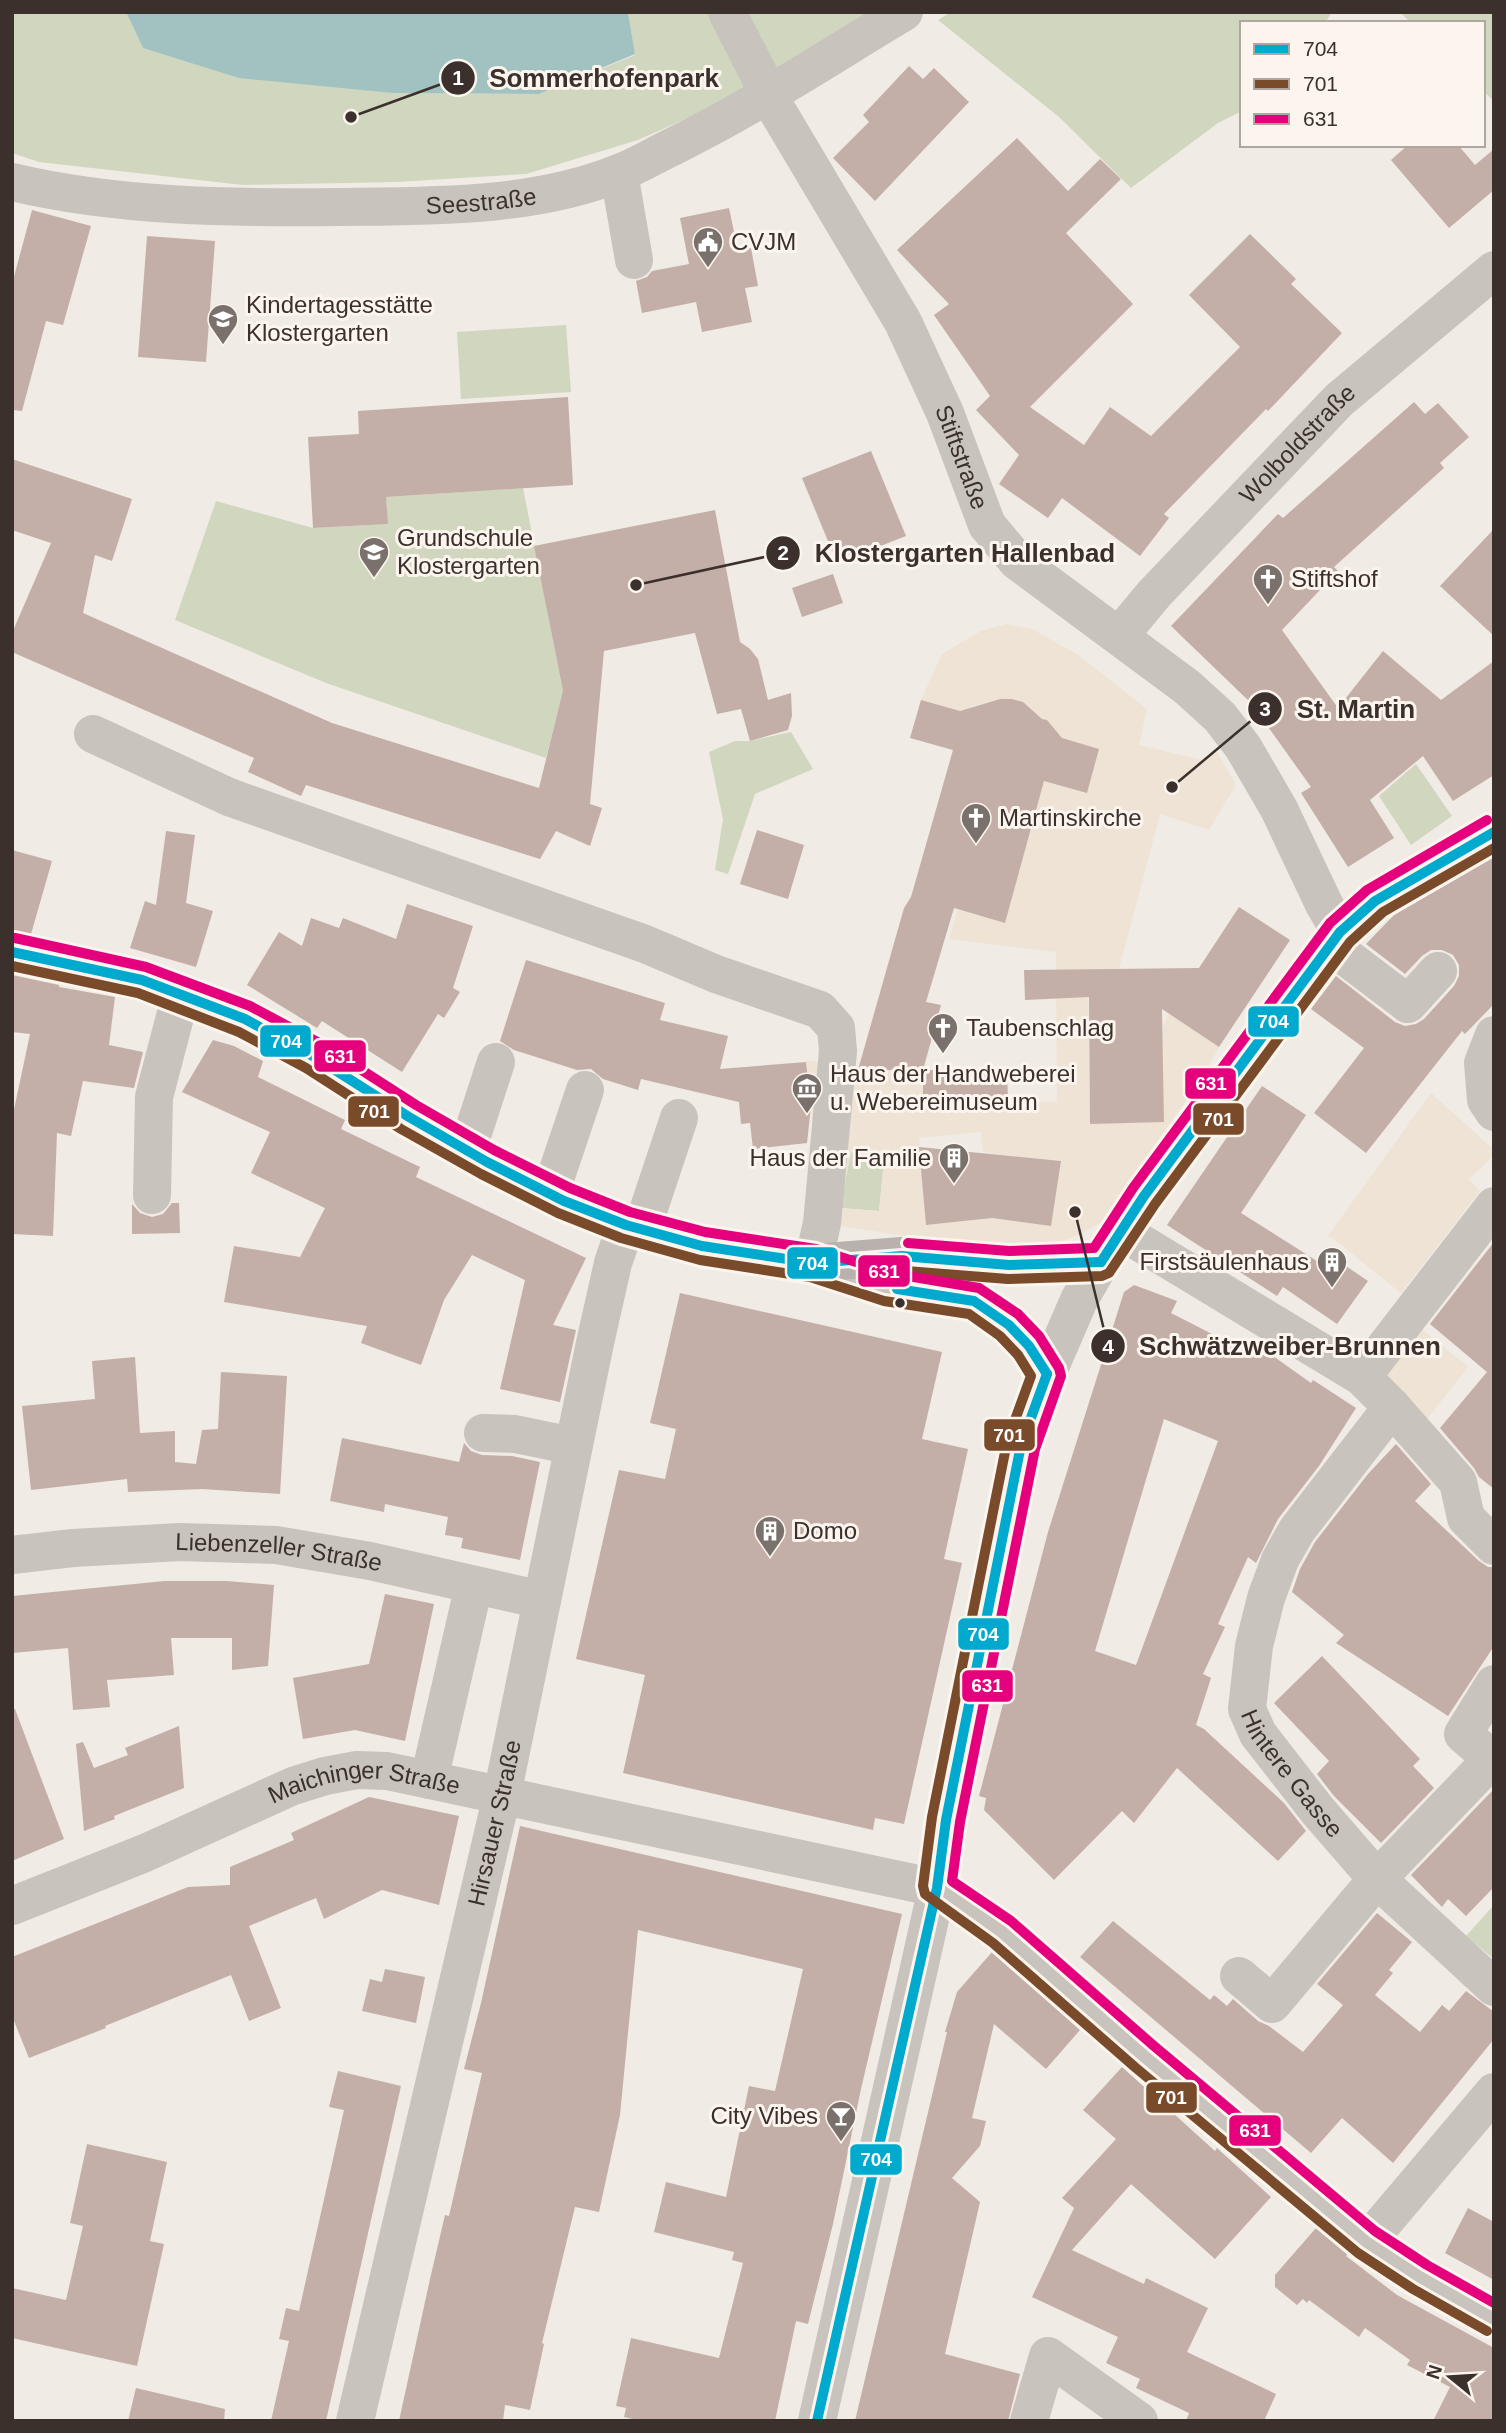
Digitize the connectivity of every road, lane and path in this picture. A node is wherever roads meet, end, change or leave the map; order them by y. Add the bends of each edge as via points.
1 (727, 12) edge
2 (904, 12) edge
3 (768, 93) junction
4 (619, 173) junction
5 (12, 182) edge
6 (634, 260) dead end
7 (1494, 270) edge
8 (1120, 635) junction
9 (93, 734) dead end
10 (1494, 832) edge
11 (1335, 938) junction
12 (12, 952) edge
13 (1438, 971) dead end
14 (181, 994) junction
15 (1494, 1035) edge
16 (496, 1062) dead end
17 (585, 1090) dead end
18 (1494, 1112) edge
19 (679, 1118) dead end
20 (467, 1151) junction
21 (550, 1194) junction
22 (152, 1195) dead end
23 (1494, 1206) edge
24 (634, 1227) junction
25 (1111, 1247) junction
26 (813, 1263) junction
27 (1047, 1374) junction
28 (1362, 1377) junction
29 (1392, 1407) junction
30 (483, 1433) dead end
31 (573, 1446) junction
32 (1494, 1546) edge
33 (12, 1555) edge
34 (474, 1585) junction
35 (542, 1600) junction
36 (1494, 1684) edge
37 (429, 1780) junction
38 (502, 1795) junction
39 (1377, 1878) junction
40 (937, 1888) junction
41 (12, 1906) edge
42 (1240, 1976) dead end
43 (1494, 1987) edge
44 (1494, 2092) edge
45 (1367, 2242) junction
46 (1494, 2319) edge
47 (355, 2421) edge
48 (817, 2421) edge
49 (1029, 2421) edge
50 (1139, 2421) edge

1 - 3 street, Stiftstraße
2 - 3 street, Seestraße
3 - 4 street, Seestraße via 715,126
3 - 8 street, Stiftstraße via 903,322 945,413 987,525 1017,561
4 - 5 street, Seestraße via 547,194 465,205 271,207 129,201
4 - 6 street
7 - 8 street, Wolboldstraße via 1339,400
8 - 11 street, Stiftstraße via 1220,717 1243,747 1279,808
9 - 26 street via 229,797 647,934 716,974 820,1010 836,1028 838,1051 822,1223
10 - 11 main road via 1375,901
11 - 13 street via 1408,1004
11 - 25 main road
12 - 14 main road via 142,980
14 - 20 main road via 245,1019 313,1056
14 - 22 street via 154,1097
15 - 18 street via 1483,1063 1486,1100
16 - 20 street
17 - 21 street
19 - 24 street, Hirsauer Straße
20 - 21 main road
21 - 24 main road
23 - 28 street
24 - 26 main road via 702,1246
24 - 31 street, Hirsauer Straße via 613,1263
25 - 26 main road via 1080,1261 1009,1265 902,1256
25 - 27 street via 1079,1300
25 - 28 street
26 - 27 street via 887,1287 974,1301 1009,1325
27 - 40 street via 1021,1445 946,1820
28 - 29 street
29 - 32 street via 1458,1482 1466,1518
29 - 39 street, Hintere Gasse via 1297,1530 1280,1559 1254,1646 1247,1709 1258,1734
30 - 31 street via 515,1434
31 - 35 street, Hirsauer Straße
33 - 34 street, Liebenzeller Straße via 180,1542 266,1544
34 - 35 street, Liebenzeller Straße
34 - 37 street
35 - 38 street, Hirsauer Straße
36 - 39 street via 1463,1734 1492,1759
37 - 38 street, Maichinger Straße
37 - 41 street, Maichinger Straße via 387,1771 325,1776
38 - 40 street, Maichinger Straße
38 - 47 street, Hirsauer Straße
39 - 42 street via 1272,2004
39 - 43 street, Hintere Gasse
40 - 45 street via 1002,1932
40 - 48 street
44 - 45 street
45 - 46 street
49 - 50 street via 1048,2356

